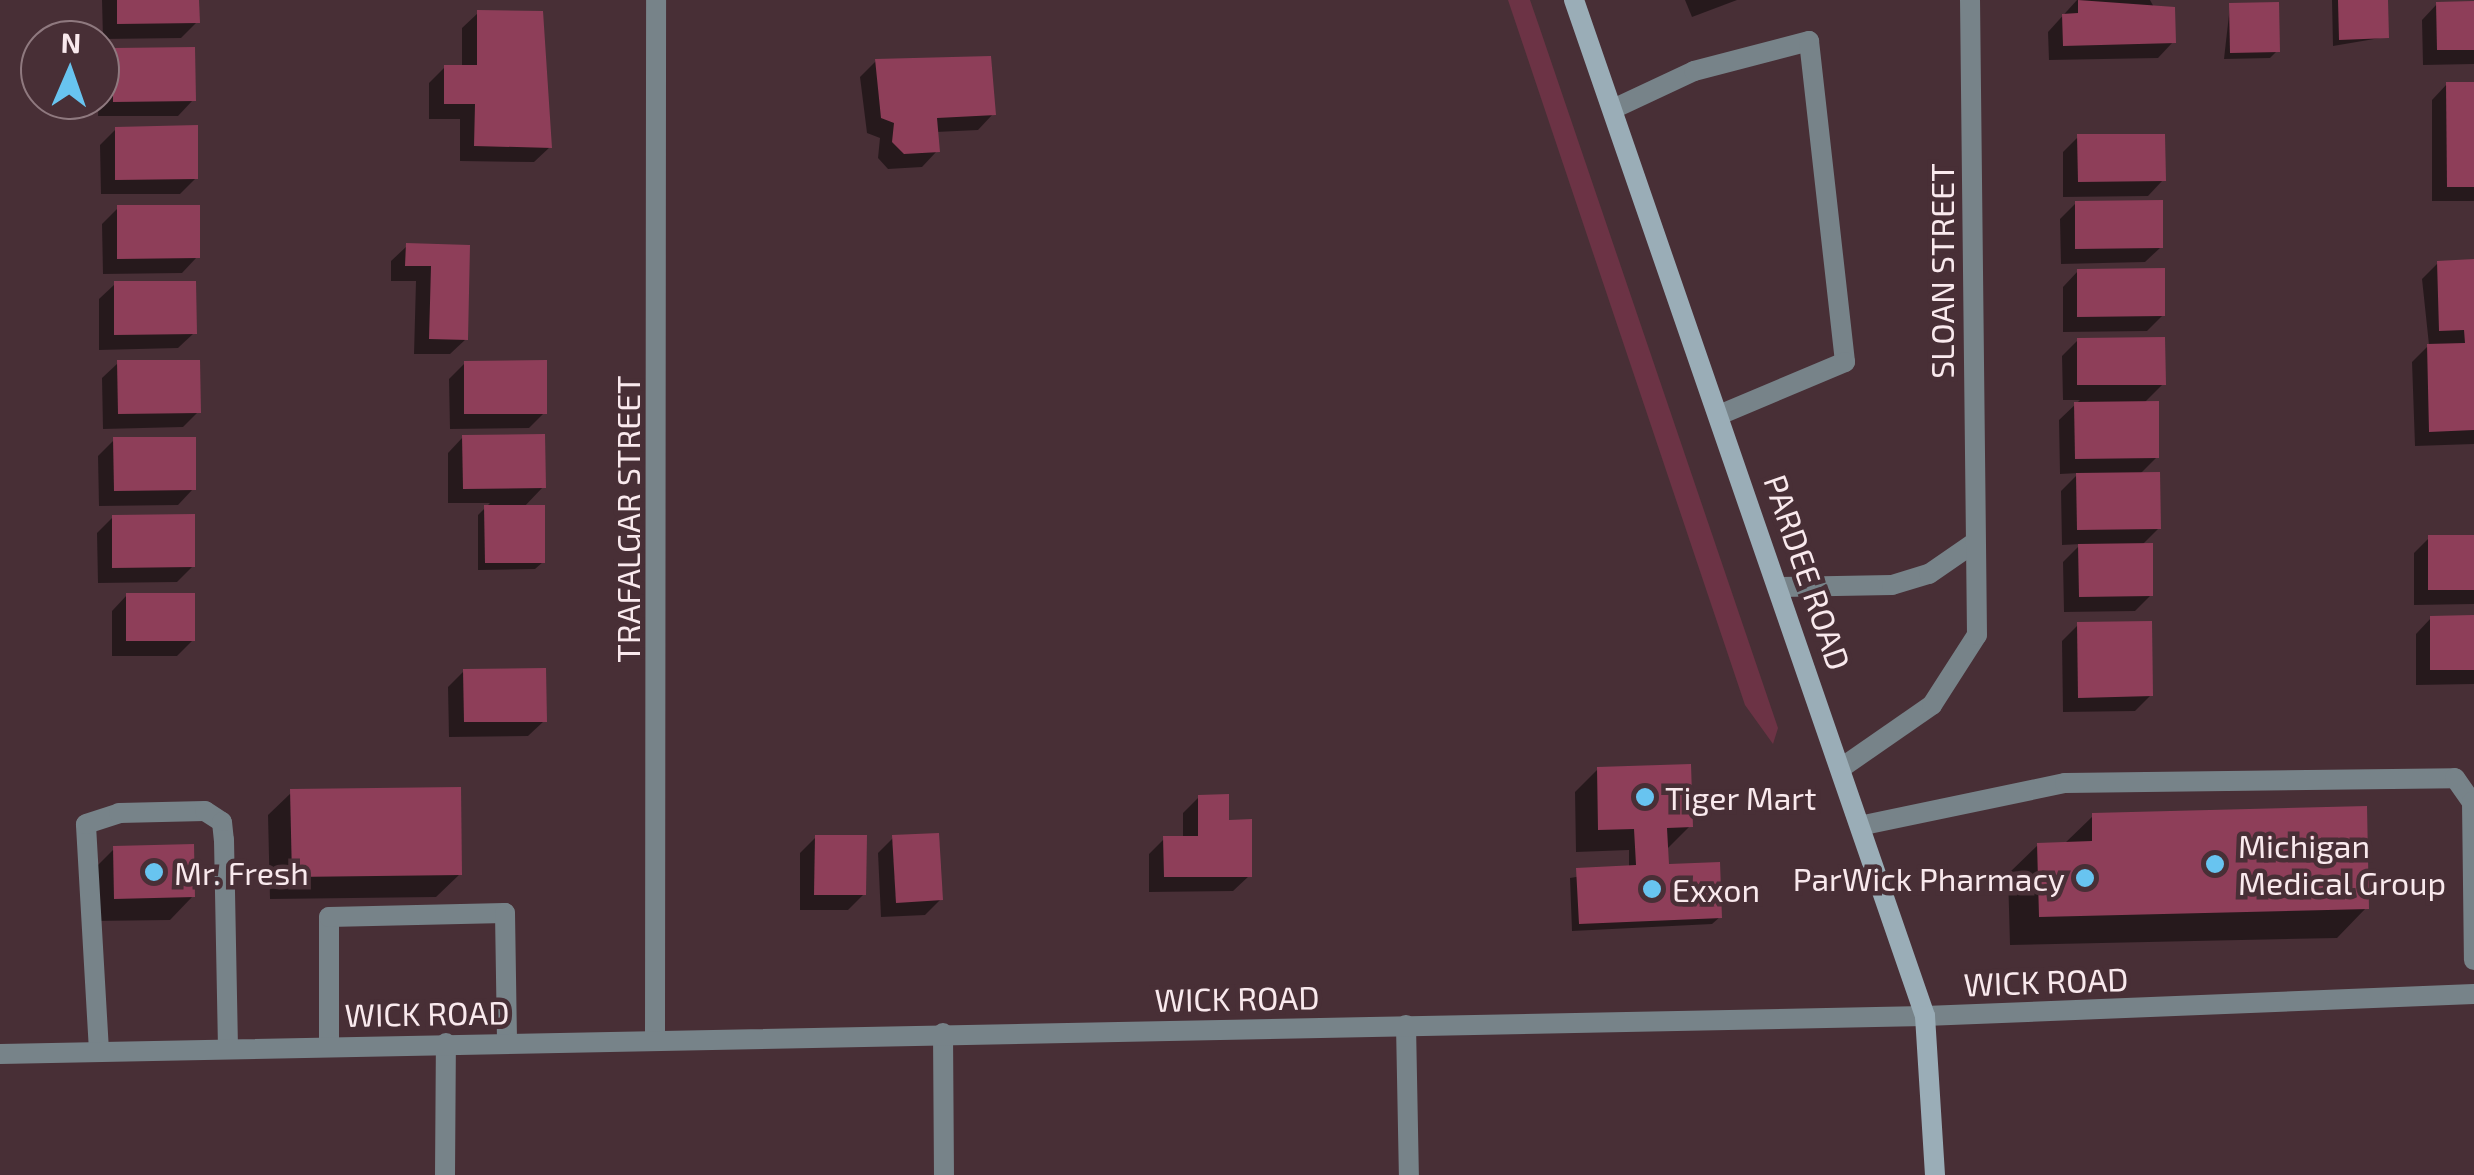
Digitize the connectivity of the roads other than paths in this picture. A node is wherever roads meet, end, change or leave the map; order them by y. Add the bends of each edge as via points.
1 (656, 0) edge
2 (1574, 0) edge
3 (1970, 0) edge
4 (1614, 109) junction
5 (1721, 414) junction
6 (1974, 543) junction
7 (1781, 586) junction
8 (1844, 766) junction
9 (1864, 825) junction
10 (2474, 960) edge
11 (2474, 994) edge
12 (1925, 1016) junction
13 (1406, 1025) junction
14 (943, 1033) junction
15 (655, 1038) junction
16 (507, 1041) junction
17 (446, 1042) junction
18 (330, 1046) junction
19 (228, 1048) junction
20 (99, 1051) junction
21 (0, 1054) edge
22 (444, 1175) edge
23 (944, 1175) edge
24 (1409, 1175) edge
25 (1934, 1175) edge

1 - 15 street, TRAFALGAR STREET
2 - 4 main road, PARDEE ROAD
3 - 6 street, SLOAN STREET
4 - 5 main road, PARDEE ROAD
4 - 5 street via 1694,71 1810,41 1845,362
5 - 7 main road, PARDEE ROAD
6 - 7 street via 1930,574 1892,586
6 - 8 street, SLOAN STREET via 1980,604 1969,657 1932,706
7 - 8 main road, PARDEE ROAD
8 - 9 main road, PARDEE ROAD
9 - 10 street via 2064,783 2455,778 2472,802
9 - 12 main road, PARDEE ROAD
11 - 12 street, WICK ROAD
12 - 13 street, WICK ROAD
12 - 25 main road, PARDEE ROAD
13 - 14 street, WICK ROAD
13 - 24 street
14 - 15 street, WICK ROAD
14 - 23 street
15 - 16 street, WICK ROAD
16 - 17 street, WICK ROAD
16 - 18 street via 504,912 329,917
17 - 18 street, WICK ROAD
17 - 22 street
18 - 19 street, WICK ROAD
19 - 20 street, WICK ROAD
19 - 20 street via 224,840 222,822 205,810 119,813 86,824
20 - 21 street, WICK ROAD

